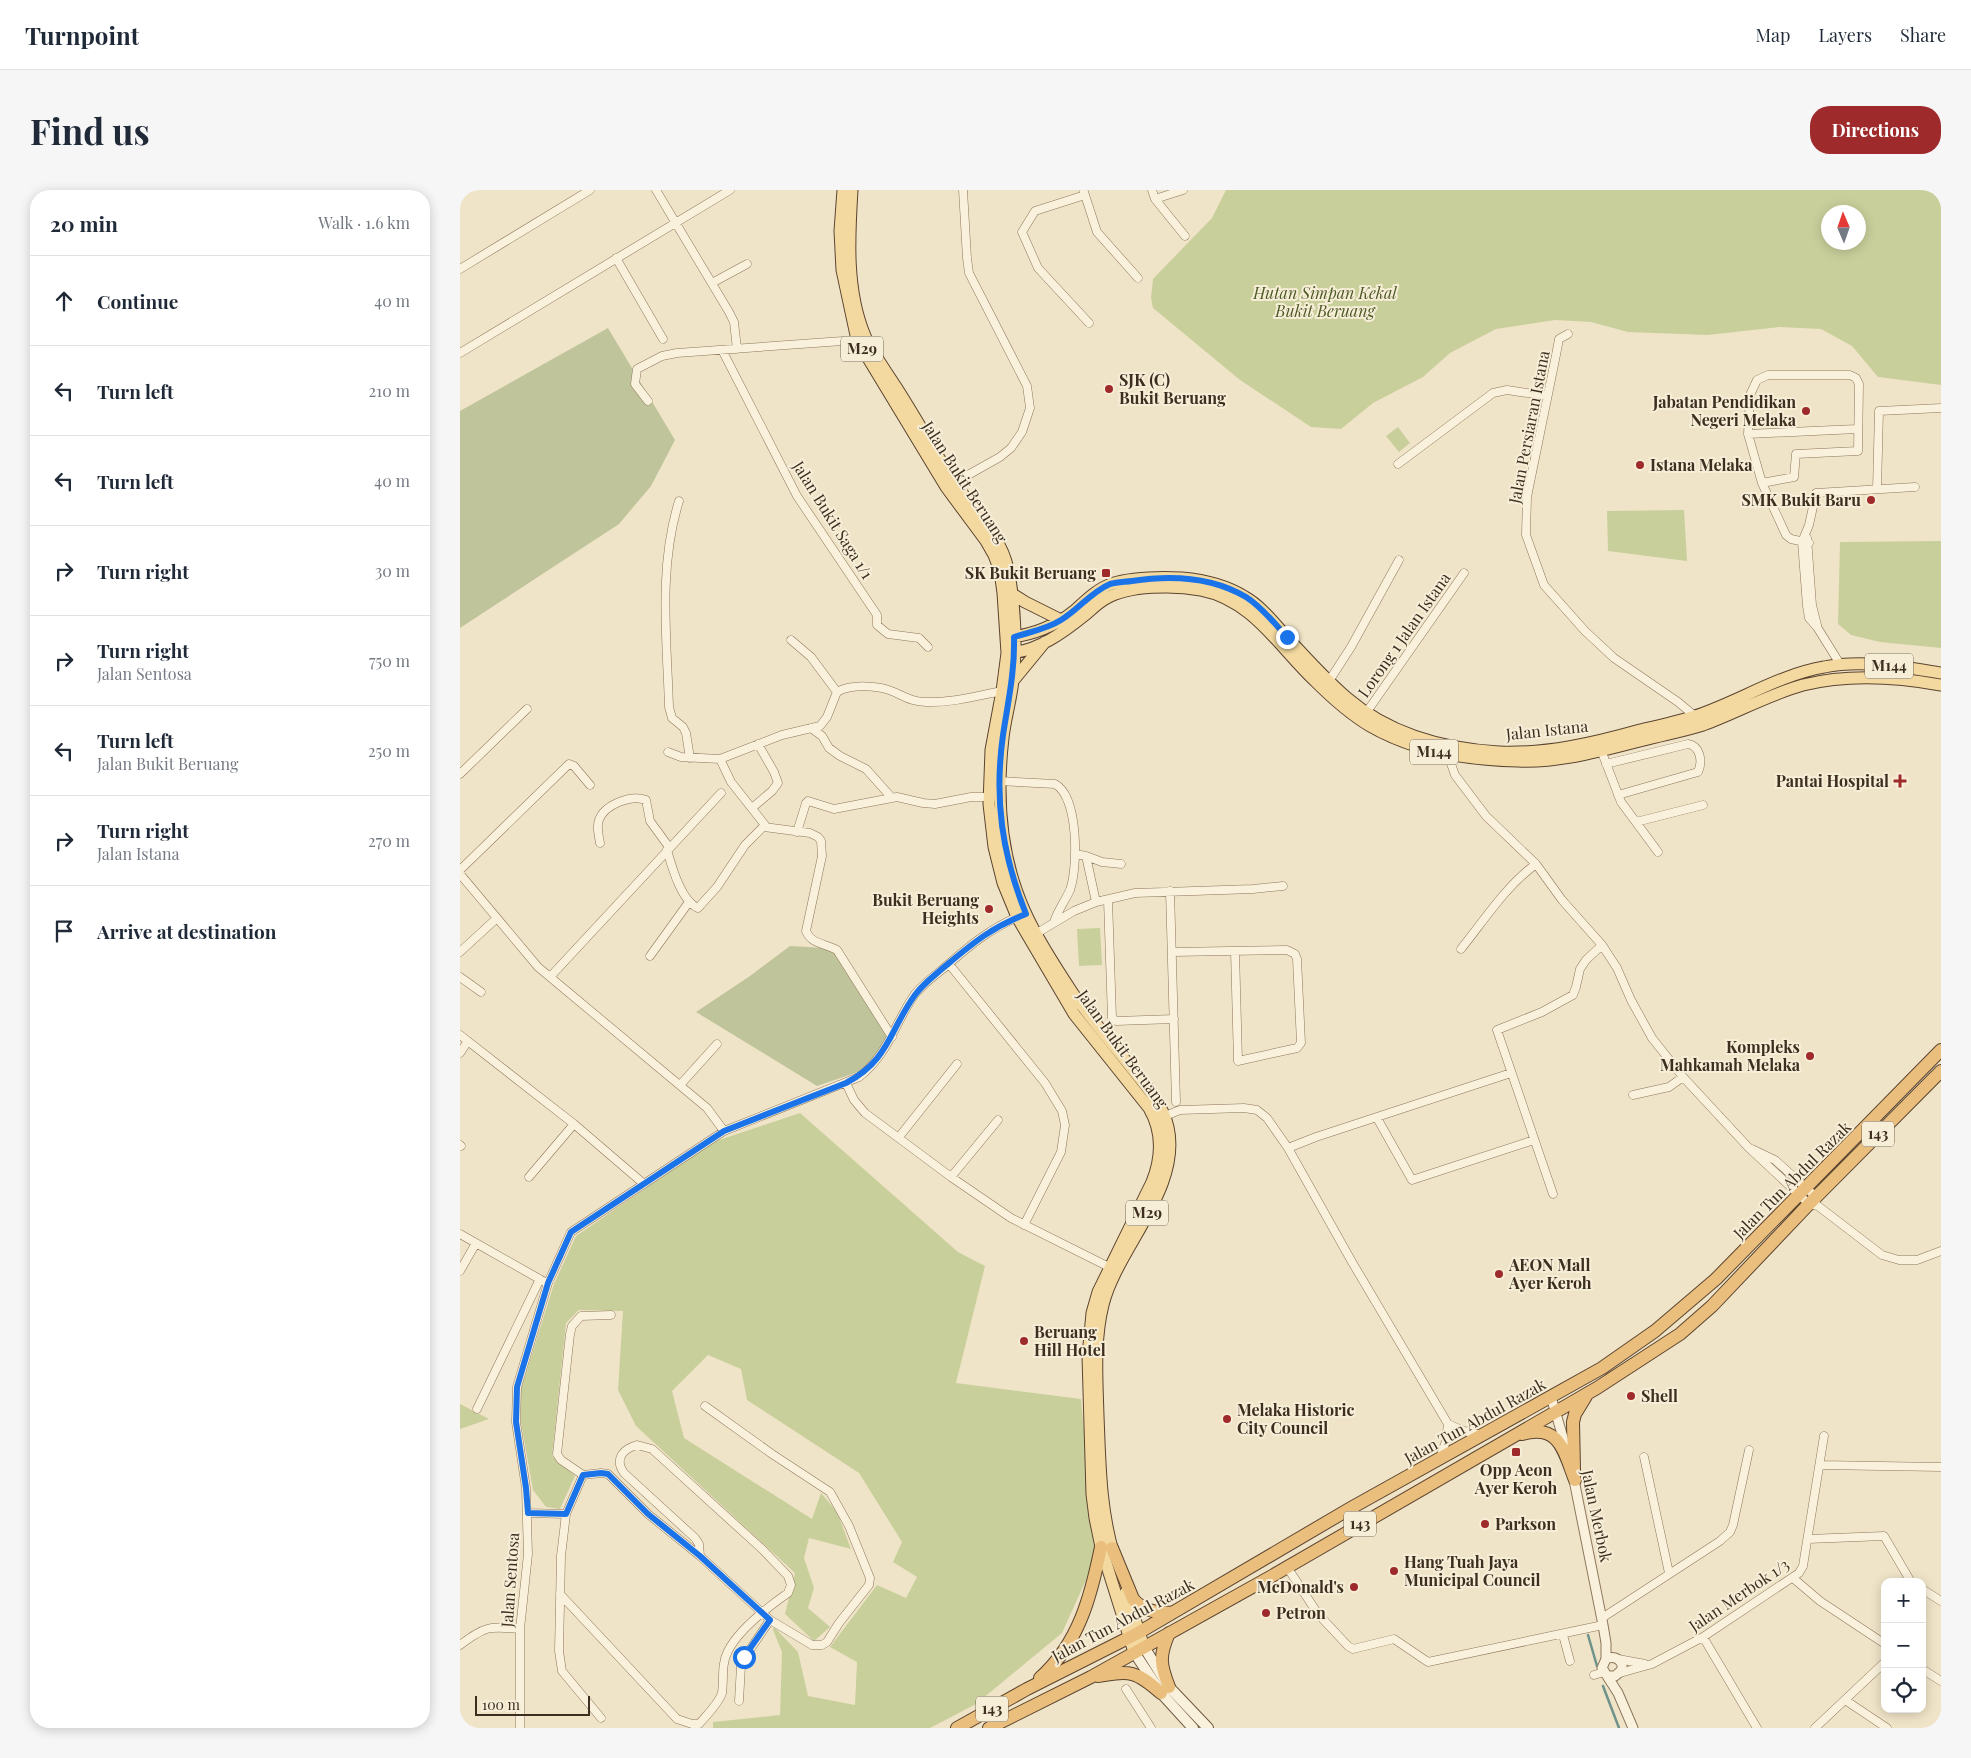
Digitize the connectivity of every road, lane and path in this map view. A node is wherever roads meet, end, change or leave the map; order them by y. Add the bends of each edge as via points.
1 (590, 190) edge
2 (656, 190) edge
3 (730, 190) edge
4 (843, 190) edge
5 (852, 190) edge
6 (963, 190) edge
7 (1152, 190) edge
8 (1182, 190) edge
9 (1084, 192) edge
10 (1155, 200) junction
11 (675, 223) junction
12 (1185, 236) dead end
13 (616, 258) junction
14 (747, 264) dead end
15 (460, 269) edge
16 (1138, 278) dead end
17 (712, 283) junction
18 (1089, 323) dead end
19 (1568, 334) dead end
20 (664, 339) dead end
21 (857, 340) junction
22 (737, 349) junction
23 (722, 350) junction
24 (460, 353) edge
25 (1548, 396) junction
26 (648, 401) dead end
27 (1941, 408) edge
28 (1857, 429) junction
29 (1748, 434) junction
30 (1398, 464) dead end
31 (1762, 483) junction
32 (950, 484) junction
33 (1915, 487) dead end
34 (1877, 489) junction
35 (679, 501) dead end
36 (1806, 542) junction
37 (1399, 560) dead end
38 (1464, 573) dead end
39 (1011, 593) junction
40 (1062, 620) junction
41 (1010, 637) junction
42 (791, 640) dead end
43 (1045, 642) junction
44 (928, 647) dead end
45 (1011, 652) junction
46 (1840, 664) junction
47 (1941, 673) edge
48 (1329, 680) junction
49 (1899, 680) junction
50 (1013, 681) junction
51 (1941, 685) edge
52 (1002, 691) junction
53 (837, 692) junction
54 (1782, 693) junction
55 (527, 709) dead end
56 (1366, 712) junction
57 (1698, 721) junction
58 (811, 728) junction
59 (758, 744) junction
60 (1601, 750) junction
61 (1451, 751) junction
62 (668, 752) dead end
63 (690, 758) junction
64 (720, 759) junction
65 (1606, 764) junction
66 (460, 774) edge
67 (999, 780) junction
68 (590, 785) dead end
69 (721, 793) dead end
70 (1618, 795) junction
71 (990, 797) junction
72 (892, 798) junction
73 (1703, 804) dead end
74 (752, 808) junction
75 (1636, 822) junction
76 (764, 827) junction
77 (797, 832) junction
78 (600, 844) dead end
79 (668, 849) junction
80 (1658, 852) dead end
81 (1075, 854) junction
82 (1086, 856) junction
83 (1122, 864) dead end
84 (1536, 864) junction
85 (460, 872) edge
86 (1283, 886) dead end
87 (1170, 891) junction
88 (1108, 900) junction
89 (689, 902) junction
90 (1096, 902) junction
91 (1021, 915) junction
92 (497, 918) junction
93 (1054, 922) junction
94 (1032, 936) junction
95 (1602, 945) junction
96 (1461, 949) dead end
97 (1235, 951) junction
98 (460, 952) edge
99 (1173, 952) junction
100 (650, 956) dead end
101 (948, 964) junction
102 (460, 977) edge
103 (550, 977) junction
104 (481, 992) dead end
105 (1174, 1019) junction
106 (460, 1035) edge
107 (892, 1037) junction
108 (468, 1041) junction
109 (717, 1044) dead end
110 (1941, 1050) edge
111 (460, 1053) edge
112 (957, 1064) dead end
113 (1941, 1071) edge
114 (1511, 1073) junction
115 (1683, 1077) junction
116 (846, 1083) junction
117 (680, 1085) junction
118 (1632, 1095) dead end
119 (1176, 1102) dead end
120 (1165, 1116) junction
121 (1377, 1118) junction
122 (998, 1120) dead end
123 (574, 1124) junction
124 (724, 1131) junction
125 (898, 1137) junction
126 (1534, 1140) junction
127 (1748, 1147) junction
128 (1288, 1148) junction
129 (529, 1177) dead end
130 (951, 1177) junction
131 (644, 1184) junction
132 (1553, 1194) dead end
133 (1810, 1198) junction
134 (1024, 1225) junction
135 (460, 1234) edge
136 (476, 1243) junction
137 (1941, 1251) edge
138 (1109, 1268) junction
139 (460, 1271) edge
140 (540, 1279) junction
141 (548, 1283) junction
142 (611, 1314) dead end
143 (1589, 1392) junction
144 (1551, 1397) junction
145 (705, 1406) dead end
146 (477, 1409) dead end
147 (1556, 1411) junction
148 (1448, 1424) junction
149 (1481, 1435) junction
150 (1824, 1436) dead end
151 (1504, 1440) junction
152 (1749, 1450) dead end
153 (1644, 1456) dead end
154 (1440, 1458) junction
155 (1820, 1465) junction
156 (1941, 1467) edge
157 (583, 1475) junction
158 (1575, 1480) junction
159 (528, 1513) junction
160 (566, 1514) junction
161 (1808, 1538) junction
162 (1107, 1548) junction
163 (700, 1556) junction
164 (1287, 1567) junction
165 (1669, 1573) junction
166 (1793, 1578) junction
167 (1909, 1578) edge
168 (1926, 1592) edge
169 (560, 1594) junction
170 (1941, 1601) edge
171 (762, 1612) junction
172 (1172, 1613) junction
173 (770, 1620) junction
174 (1602, 1622) junction
175 (520, 1629) junction
176 (1169, 1633) junction
177 (1563, 1635) junction
178 (1133, 1636) junction
179 (1703, 1637) junction
180 (1881, 1641) edge
181 (460, 1645) edge
182 (1139, 1650) junction
183 (1613, 1658) junction
184 (1570, 1661) dead end
185 (1652, 1664) junction
186 (1881, 1666) edge
187 (1926, 1672) edge
188 (1612, 1674) junction
189 (1594, 1675) dead end
190 (1091, 1677) junction
191 (1941, 1681) edge
192 (1027, 1689) junction
193 (1126, 1689) dead end
194 (1165, 1690) junction
195 (1845, 1700) junction
196 (739, 1701) dead end
197 (601, 1718) dead end
198 (993, 1727) edge
199 (520, 1728) edge
200 (957, 1728) edge
201 (1151, 1728) edge
202 (1193, 1728) edge
203 (1208, 1728) edge
204 (1634, 1728) edge
205 (1757, 1728) edge
206 (1815, 1728) edge
207 (1887, 1728) edge

1 - 15 street
2 - 11 street
3 - 11 street
4 - 21 main road, Jalan Bukit Beruang / M29 via 842,270
5 - 32 main road, Jalan Bukit Beruang / M29 via 851,271 866,337
6 - 32 street via 969,273 1026,386 1030,408 1022,432 1011,448
7 - 10 street
8 - 10 street
9 - 16 street via 1097,232
9 - 18 street via 1035,211 1022,232 1038,268
10 - 12 street
11 - 13 street
11 - 17 street
13 - 20 street
13 - 24 street
14 - 17 street
17 - 22 street via 734,322
19 - 25 street, Jalan Persiaran Istana via 1559,339
21 - 22 street
21 - 32 main road, Jalan Bukit Beruang / M29
22 - 23 street
23 - 26 street via 662,356 637,368 635,384
23 - 44 street, Jalan Bukit Saga 1/1 via 798,496 877,614 877,624 888,634 919,638
25 - 30 street via 1507,390 1493,393
25 - 57 street, Jalan Persiaran Istana via 1527,497 1526,535 1544,585 1614,658 1678,702
27 - 34 street via 1879,411
28 - 29 street
28 - 29 street via 1859,384 1856,378 1850,375 1768,375 1757,380 1750,395
28 - 31 street via 1858,451 1796,454 1794,477
29 - 31 street
31 - 36 street via 1786,535
32 - 39 main road, Jalan Bukit Beruang / M29 via 994,535 1008,568
32 - 41 main road, Jalan Bukit Beruang / M29 via 994,555 1000,571
33 - 34 street
34 - 36 street via 1816,493
35 - 63 street via 664,591 669,707 672,718 686,733
36 - 46 street via 1817,627
37 - 48 street
38 - 56 street, Lorong 1 Jalan Istana
39 - 40 main road
39 - 41 main road, Jalan Bukit Beruang / M29
40 - 41 main road, Jalan Istana / M144
40 - 48 main road, Jalan Istana / M144 via 1110,584 1150,578 1211,582 1248,598
41 - 45 main road, Jalan Bukit Beruang / M29
42 - 53 street via 811,657
43 - 45 main road, Jalan Istana / M144
43 - 50 main road
43 - 61 main road, Jalan Istana / M144 via 1107,598 1126,592 1151,588 1210,592 1245,608 1314,680 1370,726 1398,740
45 - 50 main road, Jalan Bukit Beruang / M29
45 - 52 main road, Jalan Bukit Beruang / M29
46 - 47 main road, Jalan Istana / M144
46 - 49 main road via 1850,672 1873,672
46 - 54 main road via 1838,670 1800,682
46 - 57 main road, Jalan Istana / M144 via 1796,674
48 - 56 main road, Jalan Istana / M144
49 - 51 main road, Jalan Istana / M144
49 - 54 main road, Jalan Istana / M144 via 1822,682
50 - 67 main road, Jalan Bukit Beruang / M29
52 - 53 street via 926,702 908,700 895,692 878,688
52 - 71 main road, Jalan Bukit Beruang / M29 via 991,750
53 - 58 street via 827,717 820,726
54 - 57 main road, Jalan Istana / M144
55 - 66 street
56 - 61 main road, Jalan Istana / M144
57 - 60 main road, Jalan Istana / M144
57 - 61 main road, Jalan Istana / M144 via 1543,750
58 - 59 street
58 - 72 street via 840,756 866,769
59 - 64 street
59 - 74 street via 778,783
60 - 61 main road, Jalan Istana / M144 via 1544,761 1485,760
60 - 65 street
61 - 84 street via 1454,775 1486,816
62 - 63 street
63 - 64 street
64 - 74 street via 731,782
65 - 70 street
65 - 70 street via 1688,744 1697,749 1700,757 1698,772
67 - 81 street via 1058,786 1071,810
67 - 91 main road, Jalan Bukit Beruang / M29 via 1004,843
68 - 85 street via 569,764
69 - 79 street
70 - 75 street
71 - 72 street via 935,804
71 - 91 main road, Jalan Bukit Beruang / M29 via 994,847 1003,883
72 - 77 street via 834,810 808,801
73 - 75 street
74 - 76 street
75 - 80 street
76 - 77 street
76 - 89 street via 745,845 702,906 698,908
77 - 107 street via 818,837 822,846 806,931 808,938 837,950
78 - 79 street via 599,819 605,811 623,800 640,798 646,800 652,826
79 - 89 street via 674,873
79 - 103 street
81 - 82 street
81 - 93 street via 1070,890
82 - 83 street
82 - 90 street
84 - 95 street via 1562,900
84 - 96 street via 1508,889
85 - 92 street
86 - 87 street
87 - 88 street via 1135,893
87 - 99 street
88 - 90 street
88 - 105 street via 1112,1018 1116,1021
89 - 100 street
90 - 93 street
91 - 94 main road, Jalan Bukit Beruang / M29
91 - 101 street, Jalan Sentosa via 982,936
92 - 98 street
92 - 103 street
93 - 94 street
94 - 120 main road, Jalan Bukit Beruang / M29 via 1156,1099
94 - 138 main road, Jalan Bukit Beruang / M29 via 1074,1014 1156,1120 1160,1148 1158,1167
95 - 114 street via 1580,969 1573,995 1542,1012 1498,1028
95 - 115 street via 1652,1038
97 - 97 street via 1238,1061 1294,1050 1301,1043 1295,954 1287,950
97 - 99 street
99 - 105 street
101 - 107 street, Jalan Sentosa via 916,994
101 - 134 street via 1045,1083 1062,1111 1065,1125 1061,1152
102 - 104 street
103 - 117 street
105 - 119 street
106 - 108 street
107 - 116 street, Jalan Sentosa via 868,1070
108 - 111 street
108 - 123 street
109 - 117 street
110 - 133 highway, Jalan Tun Abdul Razak / 143
112 - 125 street
113 - 133 highway, Jalan Tun Abdul Razak / 143
114 - 121 street
114 - 126 street
115 - 118 street via 1669,1087
115 - 127 street
116 - 124 street, Jalan Sentosa
116 - 125 street via 859,1106
117 - 124 street via 707,1108
120 - 128 street via 1180,1110 1257,1110 1267,1118
120 - 162 main road, Jalan Bukit Beruang / M29 via 1170,1137 1166,1171 1113,1278 1098,1331 1101,1488
121 - 126 street via 1412,1180
121 - 128 street
122 - 130 street
123 - 129 street
123 - 131 street
124 - 131 street, Jalan Sentosa
125 - 130 street
126 - 132 street
127 - 133 street
127 - 133 street via 1774,1160
128 - 148 street
130 - 134 street
131 - 141 street, Jalan Sentosa via 571,1232
133 - 137 street via 1882,1254 1899,1260 1917,1260
133 - 143 highway, Jalan Tun Abdul Razak / 143 via 1712,1306 1680,1334
133 - 144 highway, Jalan Tun Abdul Razak / 143 via 1655,1331 1602,1368
134 - 138 street
135 - 136 street
136 - 139 street
136 - 140 street
138 - 162 main road, Jalan Bukit Beruang / M29 via 1092,1313 1088,1356 1092,1494
140 - 141 street
140 - 146 street
141 - 159 street, Jalan Sentosa via 516,1396 516,1422
142 - 157 street via 581,1316 570,1334 557,1454
143 - 147 highway, Jalan Tun Abdul Razak / 143
143 - 158 highway via 1573,1422
144 - 147 street, Jalan Merbok
144 - 149 highway, Jalan Tun Abdul Razak / 143
145 - 173 street via 830,1492 849,1526 870,1578 866,1590 822,1645 812,1645
147 - 151 highway, Jalan Tun Abdul Razak / 143
147 - 158 street, Jalan Merbok
148 - 149 street
148 - 154 street
149 - 154 highway, Jalan Tun Abdul Razak / 143
150 - 155 street, Jalan Merbok 1/3
151 - 158 highway via 1536,1432 1554,1436 1560,1441
151 - 164 highway, Jalan Tun Abdul Razak / 143
152 - 165 street via 1730,1532
153 - 165 street
154 - 172 highway, Jalan Tun Abdul Razak / 143
155 - 156 street
155 - 161 street, Jalan Merbok 1/3
157 - 160 street
157 - 163 street via 608,1474 648,1514
158 - 174 street, Jalan Merbok
159 - 160 street
159 - 175 street, Jalan Sentosa via 528,1554
160 - 169 street via 560,1556
161 - 166 street, Jalan Merbok 1/3 via 1803,1566
161 - 167 street via 1884,1536
162 - 172 highway via 1138,1605
162 - 178 main road, Jalan Bukit Beruang / M29
162 - 192 highway via 1071,1641 1055,1664
163 - 171 street
163 - 171 street via 695,1538 624,1473 619,1465 625,1450 637,1445 652,1449 788,1576 791,1585 788,1593
164 - 176 highway, Jalan Tun Abdul Razak / 143
164 - 177 street via 1318,1614 1353,1649 1394,1639 1428,1662
165 - 174 street
166 - 179 street, Jalan Merbok 1/3
166 - 180 street via 1820,1601
168 - 170 street
169 - 171 street via 677,1719 692,1724 699,1724 722,1695 728,1651
169 - 197 street via 562,1672
171 - 173 street
172 - 178 highway, Jalan Tun Abdul Razak / 143
173 - 196 street via 744,1657
174 - 177 street
174 - 183 street, Jalan Merbok
175 - 181 street via 486,1628
175 - 199 street, Jalan Sentosa
176 - 182 highway, Jalan Tun Abdul Razak / 143
176 - 194 highway via 1161,1657
177 - 184 street
178 - 182 main road, Jalan Bukit Beruang
178 - 192 highway, Jalan Tun Abdul Razak / 143
179 - 185 street, Jalan Merbok 1/3
179 - 205 street
182 - 190 highway, Jalan Tun Abdul Razak / 143
182 - 194 main road
183 - 185 street
183 - 188 street via 1622,1667
183 - 188 street via 1602,1665
185 - 188 street, Jalan Merbok 1/3
186 - 195 street
187 - 191 street
188 - 189 street, Jalan Merbok 1/3
188 - 204 street
190 - 194 highway via 1136,1674
190 - 198 highway, Jalan Tun Abdul Razak / 143
192 - 200 highway, Jalan Tun Abdul Razak / 143
193 - 201 street
194 - 202 main road
194 - 203 main road
195 - 206 street
195 - 207 street

